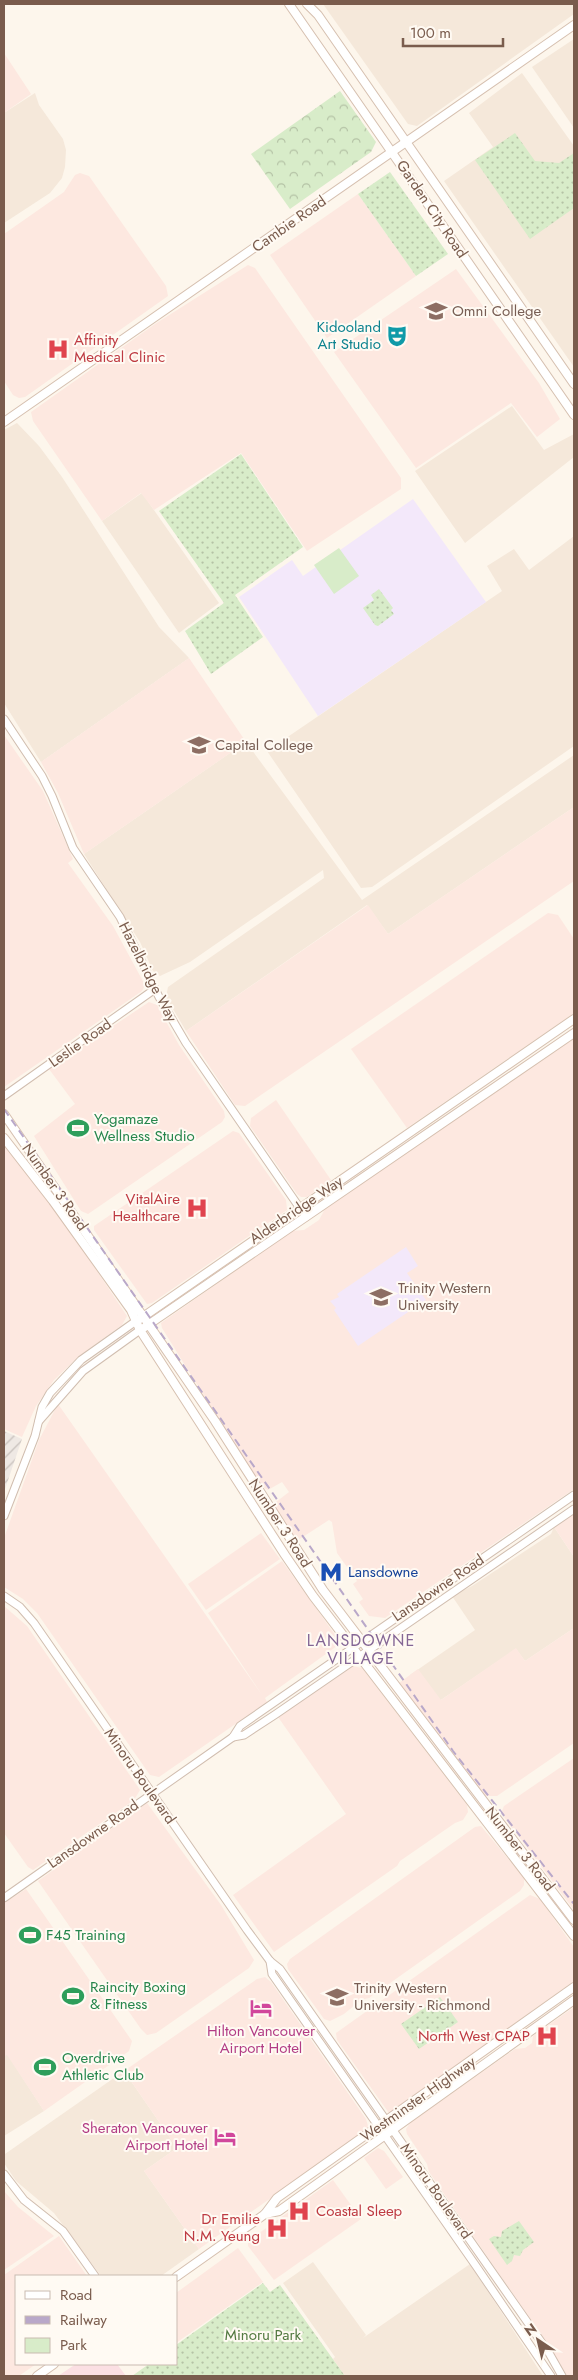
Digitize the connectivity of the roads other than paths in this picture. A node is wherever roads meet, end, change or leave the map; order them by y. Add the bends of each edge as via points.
1 (289, 4) edge
2 (307, 4) edge
3 (574, 25) edge
4 (407, 142) junction
5 (393, 152) junction
6 (574, 384) edge
7 (574, 415) edge
8 (4, 422) edge
9 (4, 719) edge
10 (155, 989) junction
11 (574, 1019) edge
12 (574, 1033) edge
13 (4, 1096) edge
14 (4, 1114) edge
15 (4, 1138) edge
16 (300, 1208) junction
17 (306, 1217) junction
18 (143, 1316) junction
19 (136, 1321) junction
20 (148, 1324) junction
21 (140, 1330) junction
22 (39, 1421) junction
23 (574, 1495) edge
24 (574, 1509) edge
25 (4, 1516) edge
26 (4, 1596) edge
27 (363, 1641) junction
28 (352, 1648) junction
29 (369, 1649) junction
30 (359, 1657) junction
31 (233, 1737) junction
32 (152, 1792) junction
33 (4, 1898) edge
34 (574, 1920) edge
35 (574, 1936) edge
36 (270, 1962) junction
37 (574, 1988) edge
38 (574, 2000) edge
39 (387, 2121) junction
40 (378, 2127) junction
41 (393, 2130) junction
42 (385, 2136) junction
43 (4, 2174) edge
44 (265, 2214) junction
45 (94, 2275) edge
46 (178, 2276) edge
47 (53, 2365) edge
48 (37, 2376) edge
49 (551, 2376) edge
50 (562, 2376) edge

1 - 5 main road, Garden City Road
2 - 4 main road, Garden City Road
3 - 4 main road, Cambie Road
4 - 5 main road, Cambie Road
4 - 6 main road, Garden City Road
5 - 7 main road, Garden City Road
5 - 8 main road, Cambie Road
9 - 10 street, Hazelbridge Way via 42,776 73,848 120,917
10 - 13 street, Leslie Road
10 - 16 street, Hazelbridge Way via 207,1077
11 - 16 main road, Alderbridge Way
12 - 17 main road, Alderbridge Way
14 - 18 main road, Number 3 Road
15 - 19 main road, Number 3 Road via 62,1214
16 - 17 street, Hazelbridge Way
16 - 18 main road, Alderbridge Way
17 - 20 main road, Alderbridge Way
18 - 19 main road, Alderbridge Way
18 - 20 main road, Number 3 Road
19 - 21 main road, Number 3 Road
19 - 22 street, Alderbridge Way via 65,1375 42,1407
20 - 21 main road, Alderbridge Way
20 - 27 main road, Number 3 Road via 215,1421 294,1548
21 - 22 street, Alderbridge Way via 83,1371
21 - 28 main road, Number 3 Road via 285,1556
22 - 25 street, Alderbridge Way
23 - 27 street, Lansdowne Road
24 - 29 street, Lansdowne Road
26 - 32 street, Minoru Boulevard via 34,1622
27 - 28 street, Lansdowne Road
27 - 29 main road, Number 3 Road
28 - 30 main road, Number 3 Road
28 - 31 street, Lansdowne Road via 240,1726
29 - 30 street, Lansdowne Road
29 - 34 main road, Number 3 Road
30 - 31 street, Lansdowne Road via 244,1735
30 - 35 main road, Number 3 Road
31 - 32 street, Lansdowne Road
32 - 33 street, Lansdowne Road
32 - 36 street, Minoru Boulevard
36 - 39 street, Minoru Boulevard via 280,1969
36 - 40 street, Minoru Boulevard via 272,1974
37 - 39 main road, Westminster Highway
38 - 41 main road, Westminster Highway
39 - 40 main road, Westminster Highway
39 - 41 street, Minoru Boulevard
40 - 42 street, Minoru Boulevard
40 - 44 main road, Westminster Highway via 277,2198
41 - 42 main road, Westminster Highway
41 - 50 street, Minoru Boulevard
42 - 44 main road, Westminster Highway via 279,2211
42 - 49 street, Minoru Boulevard
43 - 45 street via 24,2200 63,2231
44 - 46 main road, Westminster Highway
47 - 48 main road

